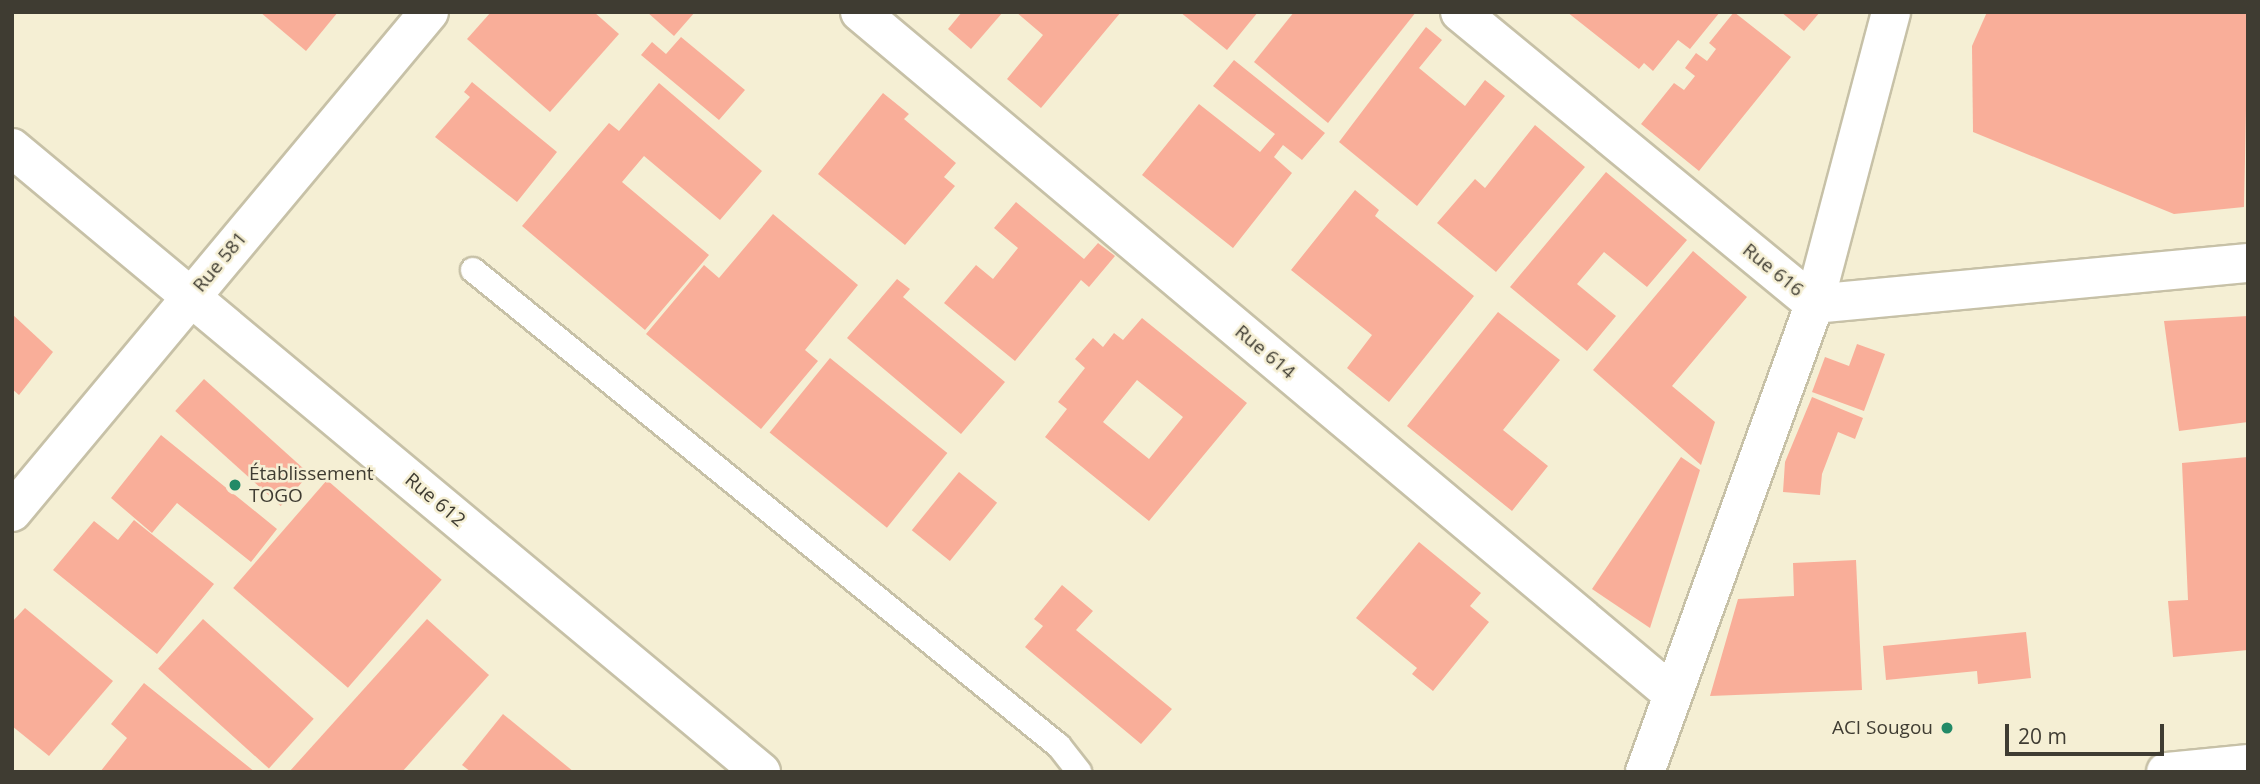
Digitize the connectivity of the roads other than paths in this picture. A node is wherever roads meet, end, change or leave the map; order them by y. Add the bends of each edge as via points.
1 (429, 12) edge
2 (860, 12) edge
3 (1460, 12) edge
4 (1891, 12) edge
5 (12, 148) edge
6 (2248, 263) edge
7 (473, 270) dead end
8 (191, 298) junction
9 (1814, 304) junction
10 (12, 512) edge
11 (1670, 692) junction
12 (2248, 764) edge
13 (761, 772) edge
14 (1079, 772) edge
15 (1645, 772) edge
16 (2166, 772) edge

1 - 8 street, Rue 581
2 - 11 street, Rue 614
3 - 9 street, Rue 616
4 - 9 street
5 - 8 street, Rue 612
6 - 9 street, Rue 616
7 - 14 lane via 1059,746
8 - 10 street, Rue 581
8 - 13 street, Rue 612
9 - 11 street
11 - 15 street
12 - 16 street

